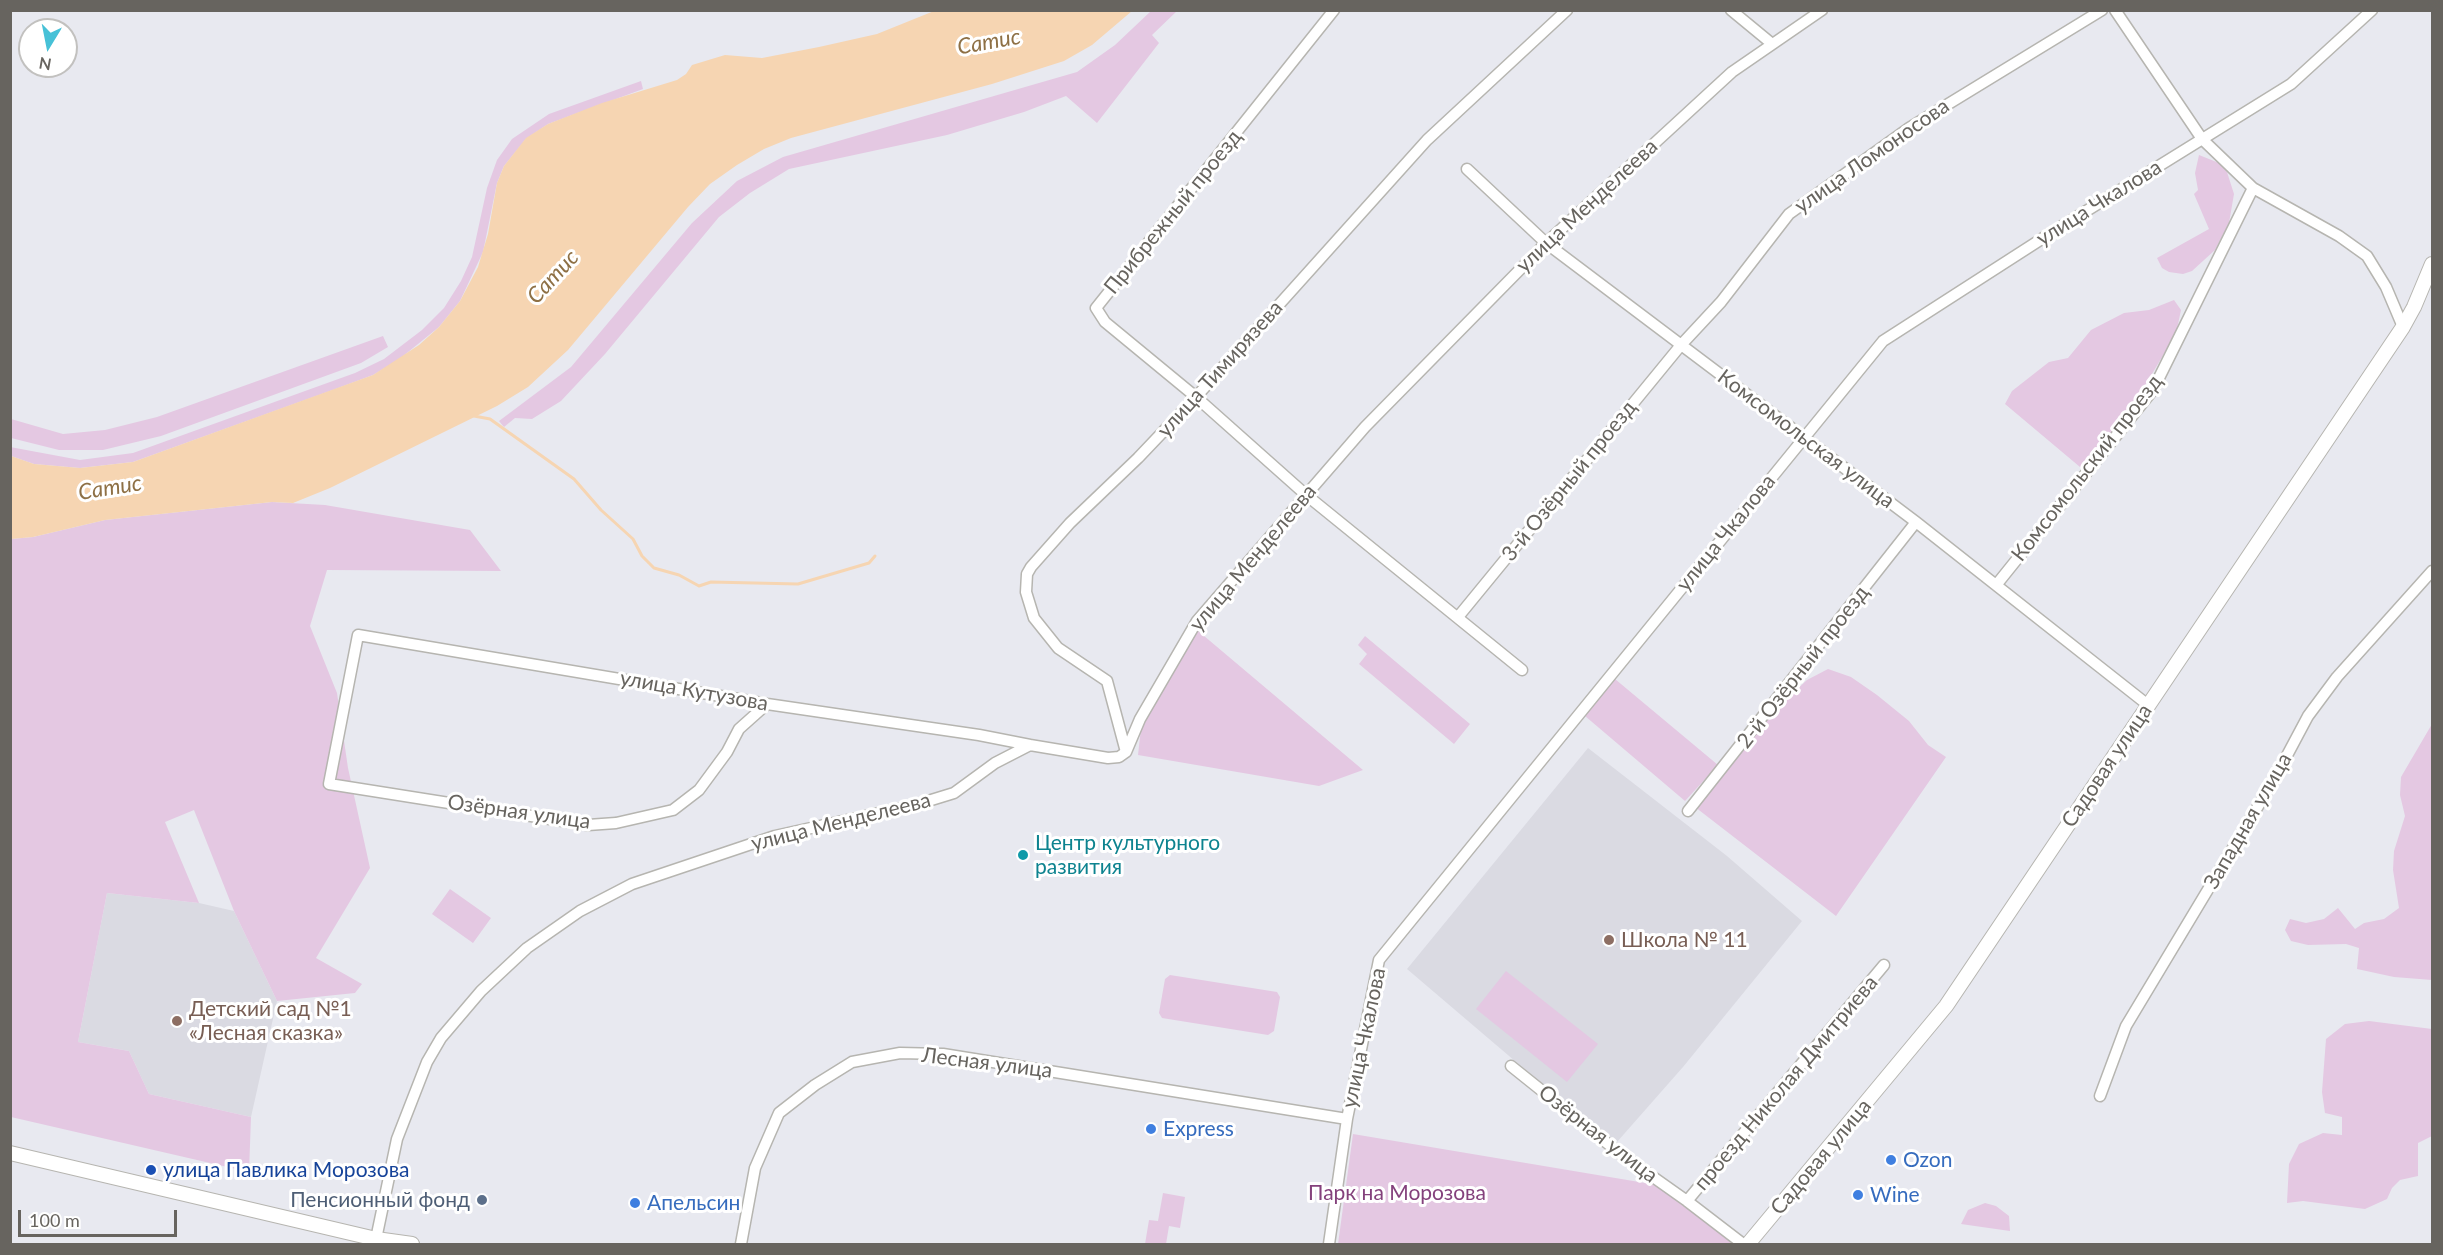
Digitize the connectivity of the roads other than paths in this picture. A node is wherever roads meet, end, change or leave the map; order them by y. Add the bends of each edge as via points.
1 (1334, 10) edge
2 (1567, 10) edge
3 (1731, 10) edge
4 (1822, 10) edge
5 (2102, 10) edge
6 (2115, 10) edge
7 (2372, 10) edge
8 (1771, 43) junction
9 (2202, 139) junction
10 (1467, 169) dead end
11 (2253, 188) junction
12 (1546, 243) junction
13 (2433, 264) edge
14 (2403, 327) junction
15 (1681, 345) junction
16 (1196, 397) junction
17 (1804, 436) junction
18 (1305, 494) junction
19 (1916, 522) junction
20 (2433, 571) edge
21 (1997, 584) junction
22 (1458, 617) junction
23 (1522, 670) dead end
24 (767, 704) junction
25 (2148, 705) junction
26 (1030, 745) junction
27 (1126, 752) junction
28 (329, 784) joint
29 (1688, 811) dead end
30 (1884, 965) dead end
31 (1511, 1066) dead end
32 (2100, 1096) dead end
33 (1347, 1119) junction
34 (10, 1153) edge
35 (1687, 1201) junction
36 (376, 1242) edge
37 (412, 1245) edge
38 (741, 1245) edge
39 (1329, 1245) edge
40 (1743, 1245) edge
41 (1748, 1245) edge

1 - 16 street, Прибрежный проезд via 1096,308 1105,322
2 - 16 street, улица Тимирязева via 1427,140
3 - 8 street
4 - 8 street, улица Менделеева
5 - 15 street, улица Ломоносова via 1909,128 1789,214 1721,302
6 - 9 street
7 - 9 street, улица Чкалова via 2291,84
8 - 12 street, улица Менделеева via 1732,72
9 - 11 street
9 - 17 street, улица Чкалова via 1883,341
10 - 12 street, Комсомольская улица
11 - 14 street via 2367,256
11 - 21 street, Комсомольский проезд via 2153,390
12 - 15 street, Комсомольская улица
12 - 18 street, улица Менделеева via 1430,358
13 - 14 street, Садовая улица
14 - 25 street, Садовая улица
15 - 17 street, Комсомольская улица
15 - 22 street, 3-й Озёрный проезд
16 - 18 street
16 - 27 street, улица Тимирязева via 1070,523 1027,574 1028,605 1034,618 1058,648 1107,681
17 - 19 street, Комсомольская улица
17 - 33 street, улица Чкалова via 1379,960
18 - 22 street
18 - 27 street, улица Менделеева via 1197,621 1140,719
19 - 21 street, Комсомольская улица
19 - 29 street, 2-й Озёрный проезд
20 - 32 street, Западная улица via 2308,716 2126,1026
21 - 25 street, Комсомольская улица
22 - 23 street
24 - 26 street, улица Кутузова
24 - 28 street, Озёрная улица via 740,729 699,790 673,810 616,823 588,825
24 - 28 street, улица Кутузова via 358,635
25 - 41 street, Садовая улица via 1947,1005
26 - 27 street via 1108,758
26 - 36 street, улица Менделеева via 995,763 954,793 775,836 632,884 580,911 526,948 481,991 441,1038 427,1062 397,1139
30 - 35 street, проезд Николая Дмитриева
31 - 35 street, Озёрная улица via 1622,1155
33 - 38 street, Лесная улица via 944,1054 900,1053 846,1064 779,1113 755,1168
33 - 39 street, улица Чкалова
34 - 36 street
35 - 40 street, Озёрная улица
36 - 37 street

